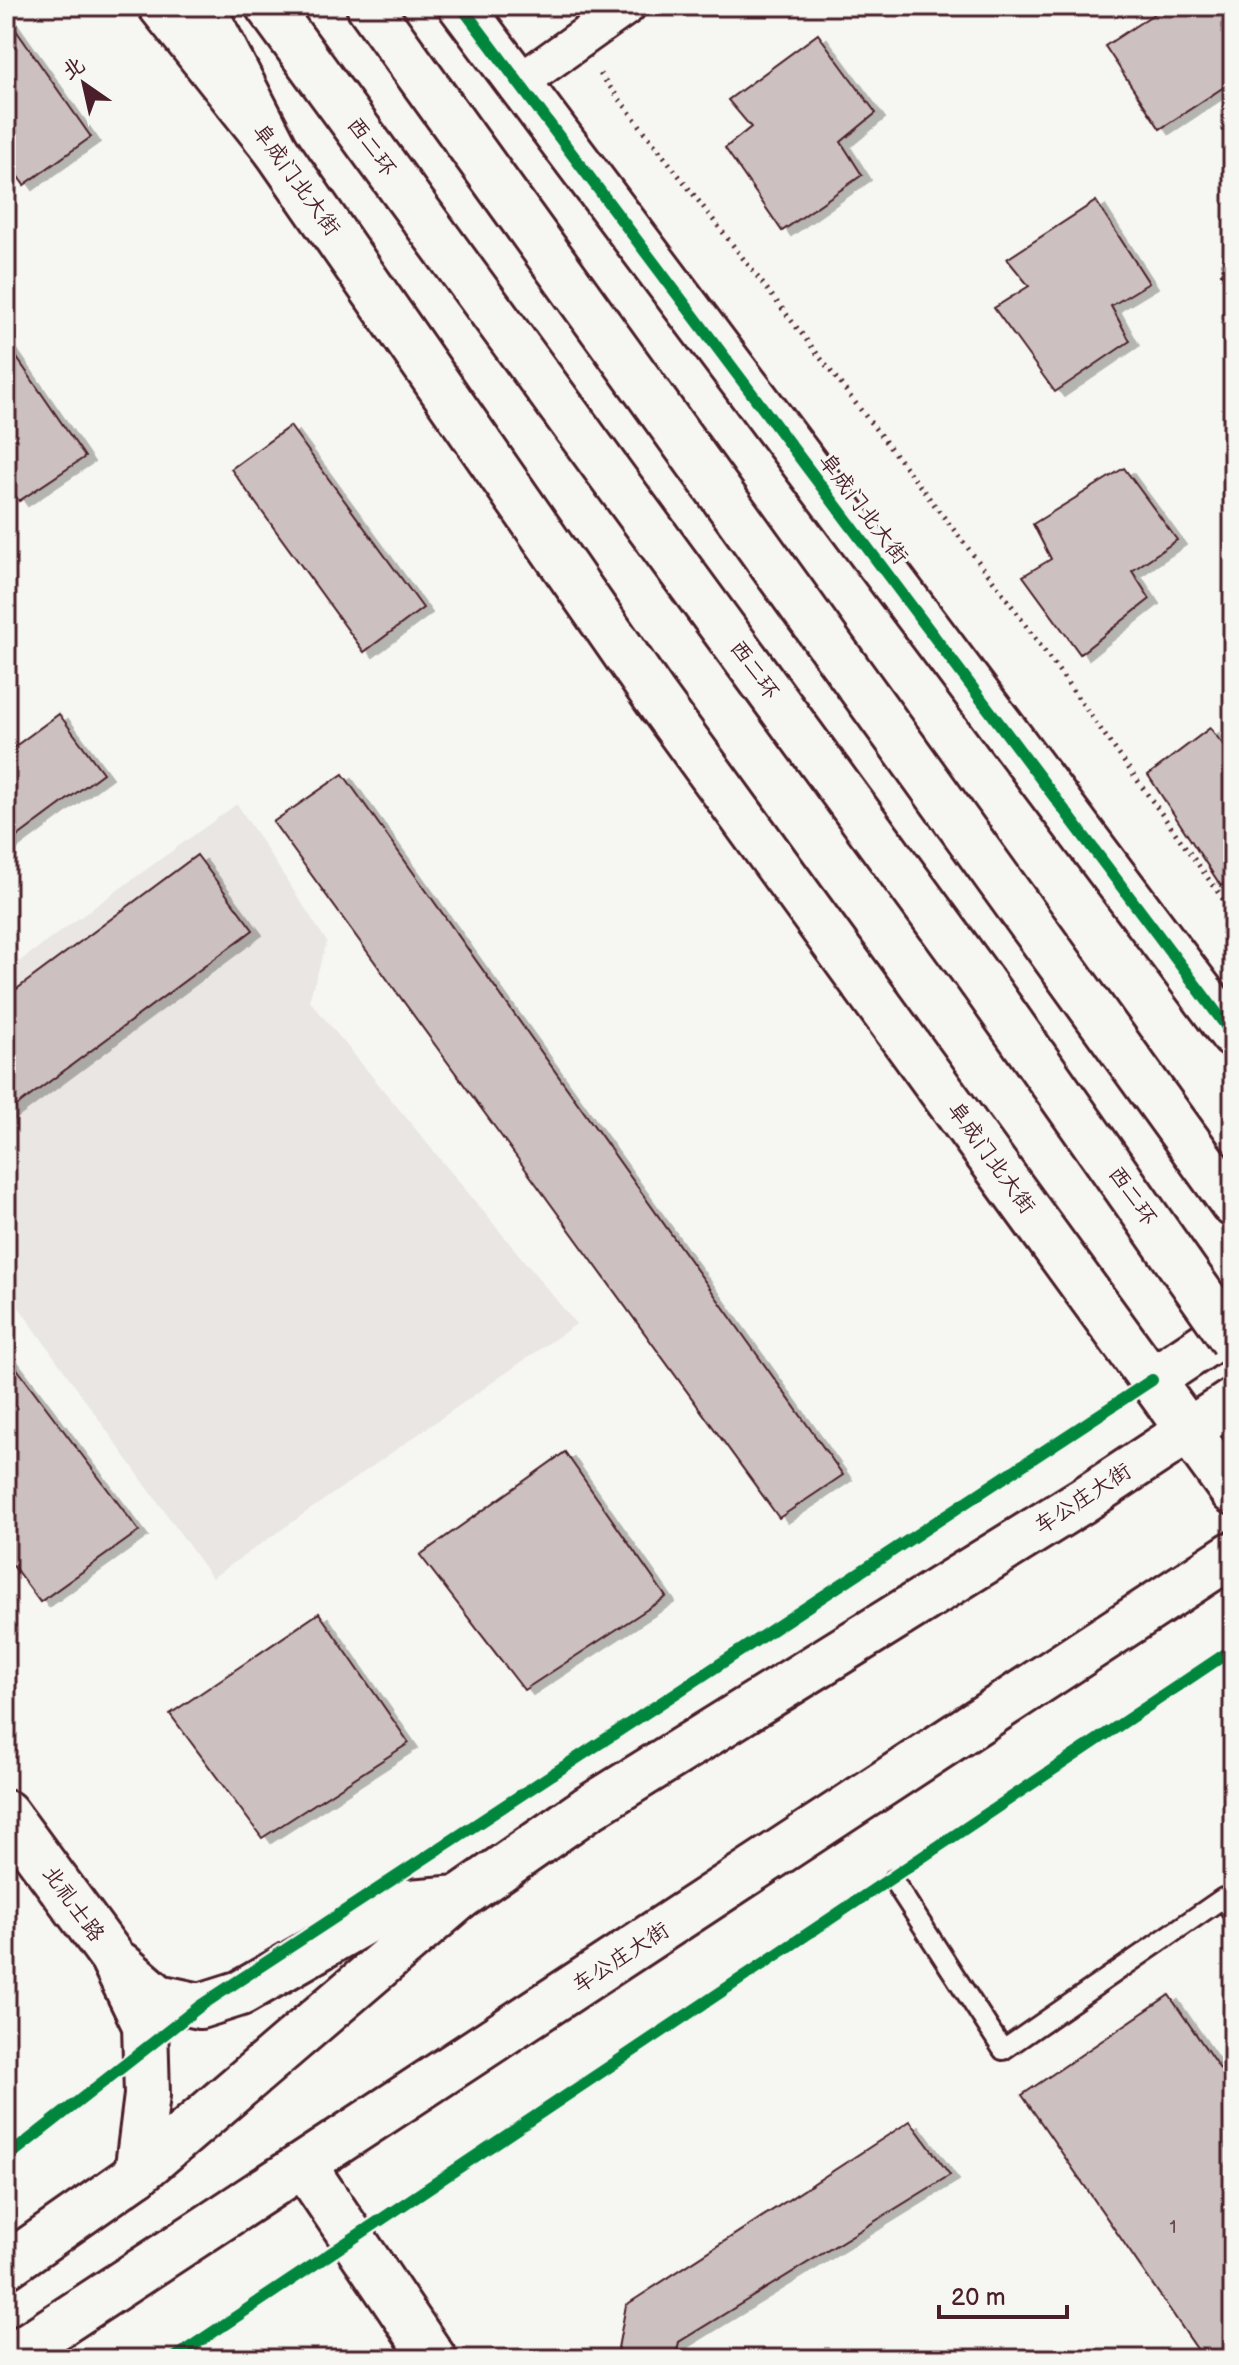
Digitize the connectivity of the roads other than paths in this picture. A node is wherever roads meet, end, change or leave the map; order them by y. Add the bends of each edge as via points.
1 (161, 6) edge
2 (202, 6) edge
3 (268, 6) edge
4 (369, 6) edge
5 (461, 6) edge
6 (627, 6) edge
7 (519, 83) junction
8 (276, 150) junction
9 (1233, 1035) edge
10 (1233, 1204) edge
11 (1233, 1326) edge
12 (1233, 1340) edge
13 (1152, 1380) junction
14 (1233, 1401) edge
15 (1187, 1429) junction
16 (1233, 1492) edge
17 (1233, 1554) edge
18 (6, 1813) edge
19 (893, 1880) dead end
20 (459, 1898) junction
21 (1233, 1913) edge
22 (112, 1957) junction
23 (304, 2166) junction
24 (137, 2174) junction
25 (6, 2266) edge
26 (7, 2359) edge
27 (434, 2359) edge

1 - 8 main road, 阜成门北大街
2 - 8 main road
3 - 12 main road, 西二环, bridge via 981,981
4 - 10 main road
5 - 7 main road, 阜成门北大街
6 - 7 street
7 - 9 main road, 阜成门北大街
8 - 13 main road, 阜成门北大街 via 655,697
11 - 13 main road
13 - 15 main road, 阜成门北大街
14 - 15 main road, 车公庄大街
15 - 16 main road, 阜成门北大街
15 - 20 main road, 车公庄大街 via 1082,1501 587,1809
17 - 23 main road, 车公庄大街
18 - 22 main road, 北礼士路
19 - 21 lane via 1003,2050 1223,1898
20 - 22 main road, 北礼士路 via 397,1903 241,1993 200,2006 158,1997
20 - 24 main road, 车公庄大街
22 - 24 main road, 北礼士路 via 145,2025 147,2095
23 - 26 main road, 车公庄大街
23 - 27 main road
24 - 25 main road, 车公庄大街

